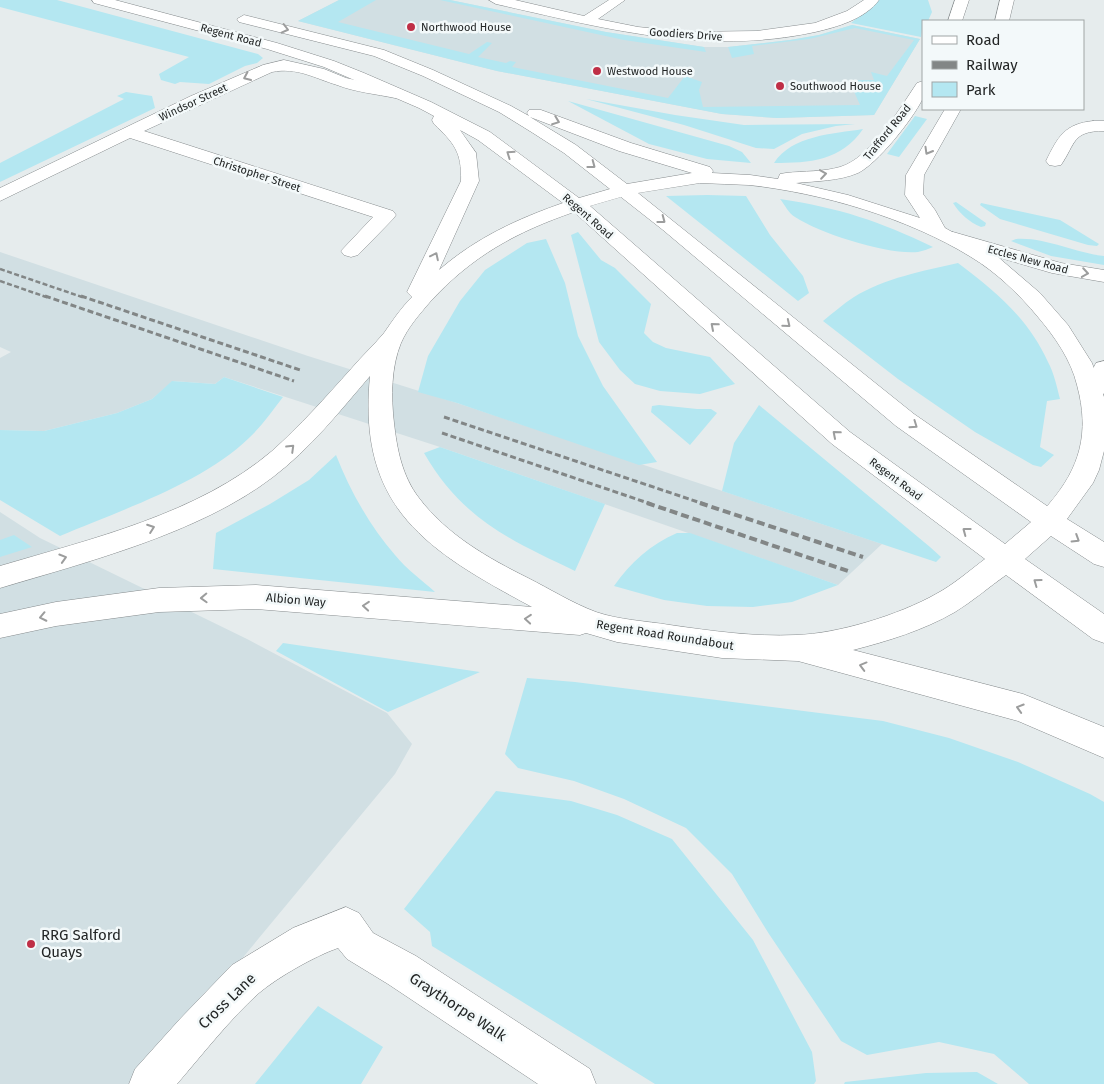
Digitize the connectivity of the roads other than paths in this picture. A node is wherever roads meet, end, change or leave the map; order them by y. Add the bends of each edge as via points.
1 (139, 0) edge
2 (496, 0) edge
3 (618, 0) edge
4 (872, 0) edge
5 (962, 0) edge
6 (1007, 0) edge
7 (111, 1) edge
8 (227, 14) dead end
9 (587, 20) junction
10 (955, 20) edge
11 (1002, 20) edge
12 (272, 46) junction
13 (428, 72) junction
14 (922, 87) edge
15 (395, 93) junction
16 (425, 105) junction
17 (952, 110) edge
18 (1104, 126) edge
19 (128, 132) junction
20 (1055, 160) dead end
21 (749, 180) junction
22 (623, 191) junction
23 (0, 194) edge
24 (577, 205) junction
25 (945, 235) junction
26 (352, 251) dead end
27 (1104, 276) edge
28 (406, 316) junction
29 (392, 337) junction
30 (1104, 368) edge
31 (1098, 410) edge
32 (1049, 521) junction
33 (1104, 556) edge
34 (1006, 560) junction
35 (0, 577) edge
36 (594, 624) junction
37 (0, 626) edge
38 (1104, 630) edge
39 (798, 648) junction
40 (1104, 743) edge
41 (346, 926) joint
42 (150, 1084) edge
43 (575, 1084) edge

1 - 12 main road via 257,32
2 - 9 main road, Goodiers Drive
3 - 9 main road
4 - 9 main road, Goodiers Drive via 851,15 826,24 754,36 685,36
5 - 10 main road
6 - 11 main road
7 - 12 main road, Regent Road
8 -> 13 main road, Regent Road via 379,53
12 - 15 main road, Regent Road via 328,64
13 -> 21 main road via 625,147 686,167
13 -> 22 main road, Regent Road via 505,108 540,129
21 -> 14 main road, Trafford Road via 825,175 853,169 870,157
15 - 16 main road, Regent Road
15 -> 19 main road, Windsor Street via 284,65 268,68
24 -> 16 main road, Regent Road via 484,136
28 -> 16 main road via 467,190 471,168 464,143
17 -> 25 main road via 915,175 914,196
18 - 20 main road via 1088,126 1072,132
19 - 23 main road, Windsor Street
19 - 26 main road, Christopher Street via 386,215
21 - 22 main road, Regent Road Roundabout via 676,179
21 - 25 main road, Regent Road Roundabout via 871,207
22 - 24 main road, Regent Road Roundabout
22 -> 32 main road, Regent Road via 906,420
24 - 28 main road, Regent Road Roundabout via 493,239 447,272
34 -> 24 main road, Regent Road via 841,438
25 -> 27 main road, Eccles New Road via 1059,269
25 - 31 main road, Regent Road Roundabout via 1002,269 1042,306 1079,358
28 - 29 main road, Regent Road Roundabout
35 -> 29 main road via 105,545 193,513 250,481 301,438
29 - 36 main road, Regent Road Roundabout via 380,382 381,438 398,489 438,537 480,568
30 - 31 main road
31 - 32 main road, Regent Road Roundabout via 1087,469 1079,487
32 -> 33 main road, Regent Road
32 - 34 main road, Regent Road Roundabout
38 -> 34 main road, Regent Road
34 - 39 main road, Regent Road Roundabout via 944,604 883,630
36 -> 37 main road, Albion Way via 256,597 159,600 56,614
36 - 39 main road, Regent Road Roundabout via 723,646
40 -> 39 main road via 1023,708
41 - 42 main road, Cross Lane via 306,941 246,979
41 - 43 main road, Graythorpe Walk via 360,946

